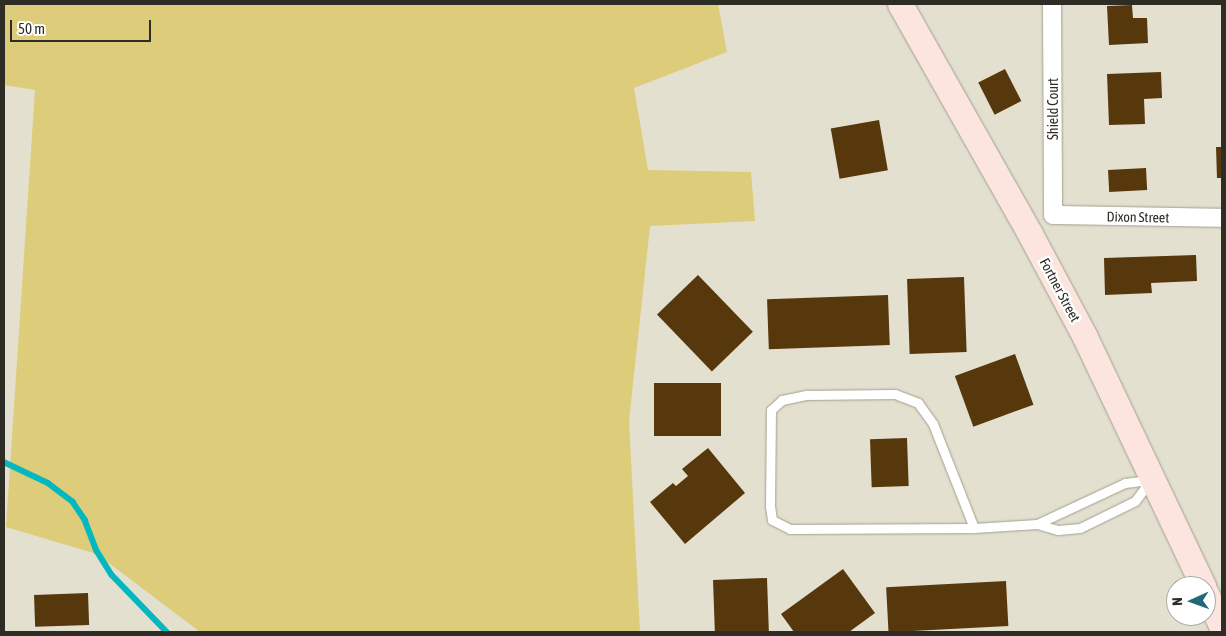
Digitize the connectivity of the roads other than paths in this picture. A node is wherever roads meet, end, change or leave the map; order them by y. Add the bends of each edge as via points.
1 (900, 4) edge
2 (1052, 4) edge
3 (1054, 215) junction
4 (1222, 218) edge
5 (1030, 234) junction
6 (1152, 479) junction
7 (1037, 524) junction
8 (974, 528) junction
9 (1198, 576) edge
10 (1216, 612) edge
11 (1222, 624) edge

1 - 5 street, Fortner Street
2 - 3 street, Shield Court
3 - 4 street, Dixon Street
3 - 5 street
5 - 6 street, Fortner Street via 1084,335
6 - 7 lane via 1125,482
6 - 7 lane via 1135,501 1080,528 1058,530
6 - 9 street, Fortner Street
7 - 8 lane
8 - 8 lane via 790,529 772,520 771,410 782,400 806,395 895,394 918,403 943,446
10 - 11 street

